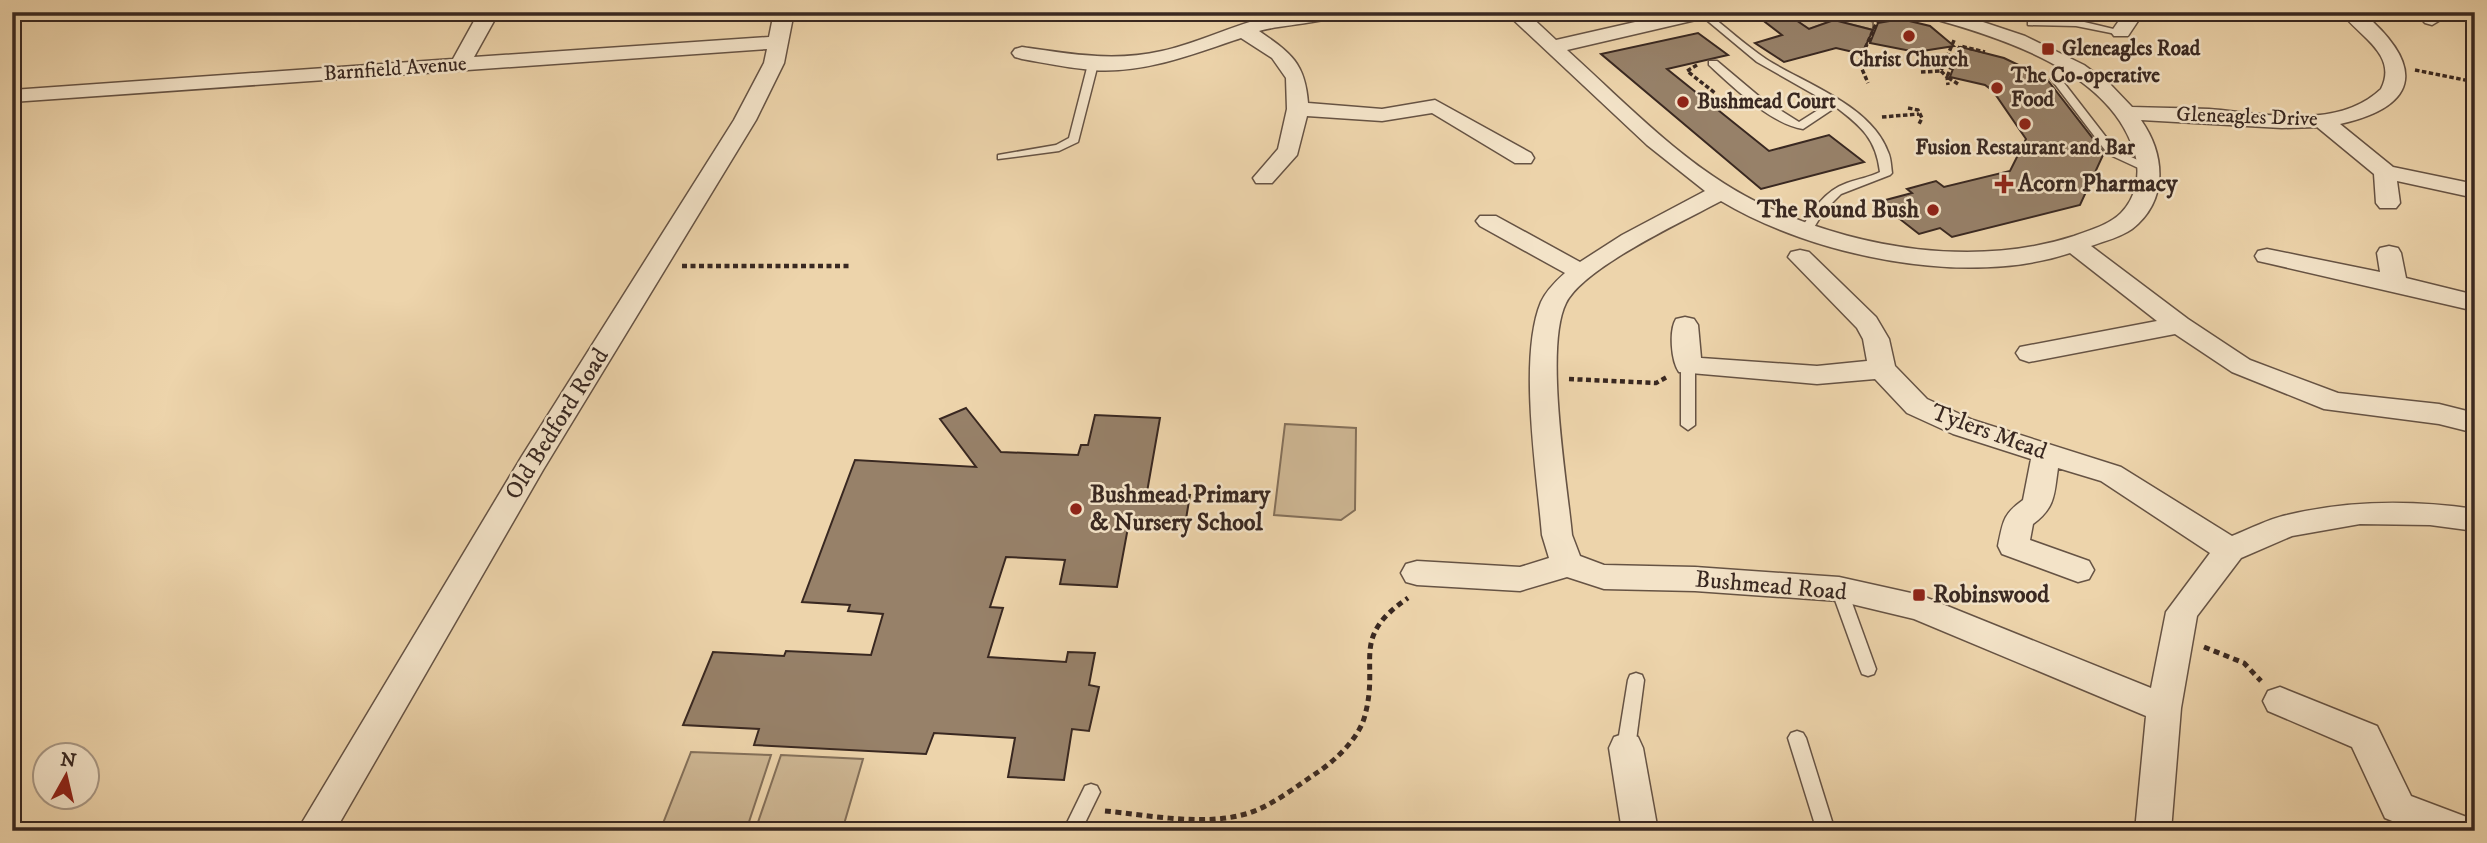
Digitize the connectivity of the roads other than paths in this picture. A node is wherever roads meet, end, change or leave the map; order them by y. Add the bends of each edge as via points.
1 (489, 12) edge
2 (784, 12) edge
3 (1337, 12) edge
4 (1514, 12) edge
5 (1930, 12) edge
6 (2135, 12) edge
7 (2350, 12) edge
8 (1704, 13) edge
9 (2031, 23) dead end
10 (1243, 30) junction
11 (2121, 32) joint
12 (778, 42) junction
13 (1552, 47) junction
14 (1022, 53) dead end
15 (1713, 62) dead end
16 (2064, 63) junction
17 (460, 64) junction
18 (1093, 65) junction
19 (1450, 89) dead end
20 (12, 96) edge
21 (1835, 103) junction
22 (1435, 106) junction
23 (1298, 109) junction
24 (2126, 113) junction
25 (2322, 120) junction
26 (1002, 157) dead end
27 (1523, 158) dead end
28 (2151, 170) junction
29 (2385, 172) junction
30 (1264, 178) dead end
31 (2475, 191) edge
32 (1720, 192) junction
33 (2388, 203) dead end
34 (1488, 221) dead end
35 (1803, 244) junction
36 (2075, 245) junction
37 (2389, 253) dead end
38 (2267, 256) dead end
39 (1580, 271) junction
40 (2394, 283) junction
41 (2475, 303) edge
42 (1685, 325) dead end
43 (2179, 325) junction
44 (2029, 353) dead end
45 (1688, 366) junction
46 (1882, 369) junction
47 (2475, 423) edge
48 (1688, 425) dead end
49 (2046, 454) junction
50 (2475, 520) edge
51 (2230, 550) junction
52 (1569, 564) junction
53 (2077, 570) dead end
54 (1415, 584) road end
55 (1839, 589) junction
56 (1868, 669) dead end
57 (1636, 680) dead end
58 (2280, 701) road end
59 (2164, 708) junction
60 (1797, 738) dead end
61 (1626, 748) joint
62 (1091, 792) dead end
63 (315, 831) edge
64 (1072, 831) edge
65 (1640, 831) edge
66 (1826, 831) edge
67 (2153, 831) edge
68 (2459, 831) edge

1 - 17 street
2 - 12 street, Old Bedford Road
3 - 10 street via 1291,17
4 - 13 street
5 - 16 street via 1998,32
6 - 11 street
7 - 25 street, Gleneagles Drive via 2376,35 2394,65 2393,86 2365,109
8 - 13 street
8 - 21 lane via 1762,61
9 - 11 lane via 2076,23
10 - 18 street via 1168,55
10 - 23 street via 1279,54 1296,78
12 - 17 street, Barnfield Avenue
12 - 63 street, Old Bedford Road via 774,63 745,120 532,463
13 - 32 street
14 - 18 street
15 - 21 lane via 1794,126 1804,125
16 - 24 street
16 - 28 lane via 2056,79 2112,152
17 - 20 street, Barnfield Avenue
18 - 26 lane via 1074,140 1059,148
19 - 22 street
21 - 35 lane via 1863,121 1887,159 1886,173 1832,194
22 - 23 street via 1381,116
22 - 27 street
23 - 30 street via 1289,150
24 - 25 street, Gleneagles Drive
24 - 28 street via 2140,134
25 - 29 street
28 - 36 street via 2146,194 2123,224
29 - 31 street
29 - 33 street
32 - 35 street via 1759,212
32 - 39 street
34 - 39 street
35 - 36 street via 1931,258 1992,258
35 - 46 street, Tylers Mead via 1867,323 1876,339
36 - 43 street
37 - 40 street
38 - 40 street
39 - 52 street via 1554,300 1543,361 1557,535
40 - 41 street
42 - 45 street
43 - 44 street
43 - 47 street via 2241,366 2334,402 2439,414
45 - 46 street via 1818,375
45 - 48 lane
46 - 49 street, Tylers Mead via 1917,406 1963,428
49 - 51 street, Tylers Mead via 2111,474
49 - 53 street via 2037,505 2019,518 2013,546
50 - 51 street via 2360,513 2287,526
51 - 59 street via 2182,612
52 - 54 street via 1520,579
52 - 55 street, Bushmead Road via 1604,577
55 - 56 lane
55 - 59 street, Bushmead Road via 1920,608
57 - 61 lane
58 - 68 street via 2365,737 2398,807
59 - 67 street
60 - 66 lane
61 - 65 street
62 - 64 lane

